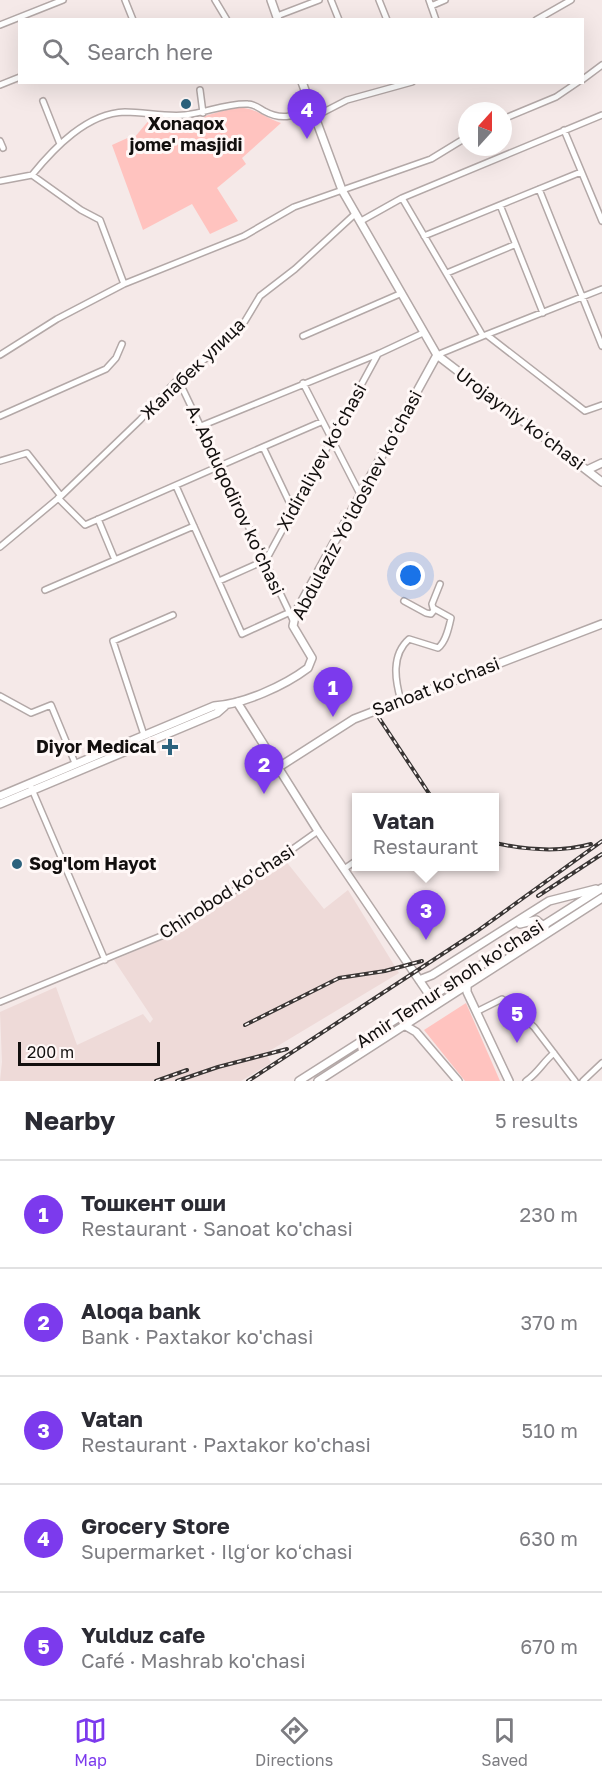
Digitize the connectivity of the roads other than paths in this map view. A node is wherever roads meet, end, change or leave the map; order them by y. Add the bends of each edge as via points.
1 (63, 0) edge
2 (125, 0) edge
3 (215, 0) edge
4 (271, 0) edge
5 (319, 0) edge
6 (331, 0) edge
7 (379, 0) edge
8 (445, 0) edge
9 (571, 0) edge
10 (430, 3) edge
11 (132, 18) edge
12 (226, 18) edge
13 (278, 18) edge
14 (338, 18) edge
15 (386, 18) edge
16 (435, 18) edge
17 (540, 18) edge
18 (0, 25) edge
19 (602, 65) edge
20 (18, 78) edge
21 (584, 78) edge
22 (303, 84) edge
23 (405, 84) edge
24 (575, 84) edge
25 (0, 85) edge
26 (200, 90) dead end
27 (43, 101) dead end
28 (203, 113) junction
29 (313, 113) junction
30 (512, 115) edge
31 (602, 115) edge
32 (564, 130) junction
33 (0, 141) edge
34 (458, 142) edge
35 (60, 144) junction
36 (3, 148) dead end
37 (581, 172) junction
38 (32, 175) junction
39 (0, 181) edge
40 (539, 189) junction
41 (342, 190) junction
42 (402, 198) junction
43 (500, 205) junction
44 (356, 214) junction
45 (361, 221) junction
46 (602, 221) edge
47 (424, 236) junction
48 (514, 244) junction
49 (447, 273) junction
50 (124, 284) junction
51 (602, 289) edge
52 (402, 293) junction
53 (582, 297) junction
54 (543, 313) junction
55 (423, 333) junction
56 (303, 336) dead end
57 (485, 336) junction
58 (122, 344) dead end
59 (602, 345) edge
60 (378, 354) junction
61 (0, 355) edge
62 (437, 356) junction
63 (178, 379) junction
64 (303, 383) junction
65 (602, 405) edge
66 (0, 416) edge
67 (321, 422) junction
68 (201, 426) junction
69 (330, 441) junction
70 (263, 447) junction
71 (0, 461) edge
72 (602, 463) edge
73 (219, 466) junction
74 (587, 470) junction
75 (602, 482) edge
76 (176, 486) junction
77 (361, 496) junction
78 (60, 497) junction
79 (293, 510) junction
80 (98, 519) junction
81 (194, 526) junction
82 (0, 547) edge
83 (115, 560) junction
84 (266, 560) junction
85 (219, 581) junction
86 (440, 584) dead end
87 (45, 590) dead end
88 (404, 601) dead end
89 (435, 609) junction
90 (288, 613) junction
91 (172, 615) dead end
92 (293, 620) junction
93 (602, 624) edge
94 (0, 696) edge
95 (401, 700) junction
96 (237, 702) junction
97 (226, 705) junction
98 (144, 735) junction
99 (133, 743) junction
100 (75, 763) junction
101 (279, 767) junction
102 (32, 788) junction
103 (0, 796) edge
104 (0, 804) edge
105 (318, 831) junction
106 (352, 863) edge
107 (344, 869) junction
108 (602, 888) edge
109 (602, 898) edge
110 (542, 924) junction
111 (548, 931) junction
112 (105, 960) junction
113 (419, 980) junction
114 (467, 986) junction
115 (430, 996) junction
116 (0, 1002) edge
117 (476, 1012) junction
118 (404, 1025) junction
119 (554, 1053) junction
120 (602, 1063) edge
121 (299, 1081) edge
122 (318, 1081) edge
123 (458, 1081) edge
124 (509, 1081) edge
125 (526, 1081) edge
126 (575, 1081) edge
127 (584, 1081) edge

1 - 18 street
2 - 11 street
3 - 12 street
4 - 13 main road
5 - 13 street
6 - 14 street
7 - 15 street
8 - 10 street
9 - 17 street
10 - 16 street
19 - 21 street
20 - 25 street
22 - 29 main road
23 - 29 street
24 - 30 street via 556,98
26 - 28 street
27 - 35 street
28 - 29 street via 251,103 277,118
28 - 35 street via 178,116 122,112 93,122
29 - 41 main road
31 - 32 street
32 - 37 street
32 - 42 street
33 - 36 street
34 - 41 street via 431,159
35 - 38 street
37 - 40 street
37 - 46 street
38 - 39 street
38 - 50 street via 100,220
40 - 43 street
40 - 53 street
41 - 44 main road
41 - 50 street via 294,207 244,236
42 - 45 street
42 - 47 street
43 - 47 street
43 - 48 street
44 - 45 main road
44 - 63 street, Жалабек улица via 260,296 245,321 220,348
45 - 52 main road
47 - 49 street
48 - 49 street
48 - 54 street
49 - 57 street
50 - 61 street
51 - 53 street
52 - 55 main road
52 - 56 street
53 - 54 street
53 - 59 street
54 - 57 street
55 - 60 street
55 - 62 main road
57 - 62 street
57 - 65 street via 585,411
58 - 66 street via 106,369
60 - 64 street
60 - 69 street, Xidiraliyev koʻchasi
62 - 74 main road, Urоjayniy koʻchasi
62 - 77 main road, Abdulaziz Yoʻldoshev koʻchasi
63 - 68 street, A. Abduqodirov koʻchasi
63 - 78 street, Жалабек улица
64 - 67 street
64 - 68 street
67 - 69 street
67 - 70 street
68 - 73 street, A. Abduqodirov koʻchasi
69 - 77 street
69 - 79 street, Xidiraliyev koʻchasi
70 - 73 street
70 - 79 street
71 - 78 street via 27,453
72 - 74 main road
73 - 76 street
73 - 84 street, A. Abduqodirov koʻchasi
74 - 75 main road, Urоjayniy koʻchasi
76 - 80 street
76 - 81 street
77 - 92 main road, Abdulaziz Yoʻldoshev koʻchasi
78 - 80 street via 86,525
78 - 82 street, Жалабек улица
79 - 84 street, Xidiraliyev koʻchasi
80 - 83 street
81 - 83 street
81 - 85 street
83 - 87 street
84 - 85 street
84 - 90 street, A. Abduqodirov koʻchasi
85 - 90 street via 242,634
86 - 89 street via 432,604
88 - 89 street via 426,613
89 - 95 street via 451,618 443,645 435,647 407,640 395,670
90 - 92 street, A. Abduqodirov koʻchasi
91 - 98 street via 113,641
92 - 96 main road, Abdulaziz Yoʻldoshev koʻchasi via 292,626 312,658 308,668
93 - 95 main road, Sanoat ko'chasi
94 - 100 street via 31,713 51,705
95 - 101 main road, Sanoat ko'chasi via 354,719
96 - 97 main road, Abdulaziz Yoʻldoshev koʻchasi
96 - 101 main road
97 - 98 main road, Abdulaziz Yoʻldoshev koʻchasi via 214,706
97 - 99 main road, Abdulaziz Yoʻldoshev koʻchasi via 217,713
98 - 99 main road, Abdulaziz Yoʻldoshev koʻchasi
99 - 100 main road, Abdulaziz Yoʻldoshev koʻchasi
99 - 102 main road, Abdulaziz Yoʻldoshev koʻchasi
100 - 102 main road, Abdulaziz Yoʻldoshev koʻchasi
101 - 105 main road
102 - 103 main road, Abdulaziz Yoʻldoshev koʻchasi
102 - 104 main road, Abdulaziz Yoʻldoshev koʻchasi
102 - 112 street
105 - 107 main road
105 - 112 street, Chinobod ko'chasi via 171,932
106 - 107 street
107 - 113 main road
108 - 110 main road, Amir Temur shoh ko'chasi
108 - 113 main road via 549,901
109 - 111 main road, Amir Temur shoh ko'chasi
110 - 111 main road
110 - 113 main road via 524,921 430,981
110 - 115 main road, Amir Temur shoh ko'chasi
111 - 114 main road, Amir Temur shoh ko'chasi
112 - 116 street, Chinobod ko'chasi
113 - 115 main road
114 - 117 main road
114 - 118 main road, Amir Temur shoh ko'chasi
115 - 121 main road, Amir Temur shoh ko'chasi
117 - 119 street via 502,999 534,1027
117 - 124 main road
118 - 122 main road, Amir Temur shoh ko'chasi
118 - 123 main road via 416,1032
119 - 125 street
119 - 126 street
120 - 127 street

